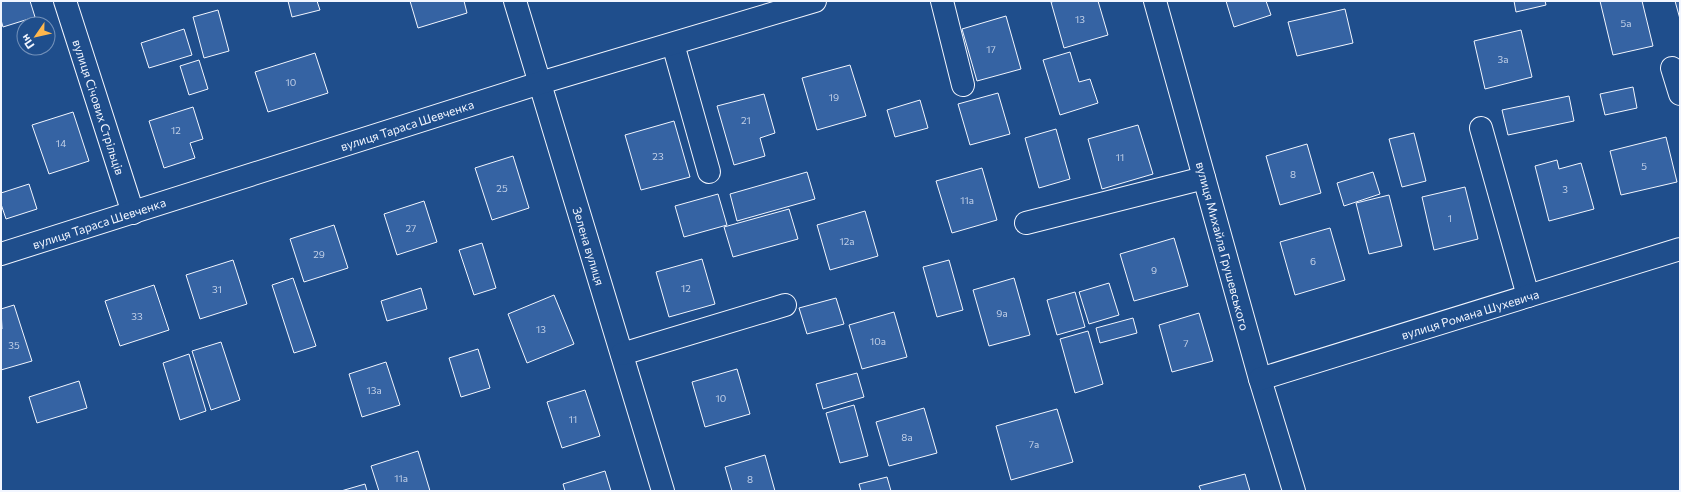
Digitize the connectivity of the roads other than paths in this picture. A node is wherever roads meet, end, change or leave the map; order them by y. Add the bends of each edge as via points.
1 (65, 1) edge
2 (516, 1) edge
3 (815, 1) edge
4 (942, 1) edge
5 (1156, 1) edge
6 (673, 44) junction
7 (1672, 68) dead end
8 (540, 83) junction
9 (963, 85) dead end
10 (1680, 94) edge
11 (1481, 128) dead end
12 (709, 172) dead end
13 (1204, 178) junction
14 (133, 213) junction
15 (1026, 223) dead end
16 (1680, 249) edge
17 (1, 254) edge
18 (1528, 296) junction
19 (785, 305) dead end
20 (622, 354) junction
21 (1260, 379) junction
22 (663, 491) edge
23 (1294, 491) edge

1 - 14 street, вулиця Січових Стрільців
2 - 8 street, Зелена вулиця
3 - 6 street, вулиця Тараса Шевченка
4 - 9 street
5 - 13 street, вулиця Михайла Грушевського
6 - 8 street, вулиця Тараса Шевченка
6 - 12 street
7 - 10 street
8 - 14 street, вулиця Тараса Шевченка
8 - 20 street, Зелена вулиця
11 - 18 street
13 - 15 street
13 - 21 street, вулиця Михайла Грушевського
14 - 17 street, вулиця Тараса Шевченка
16 - 18 street, вулиця Романа Шухевича
18 - 21 street, вулиця Романа Шухевича
19 - 20 street
20 - 22 street, Зелена вулиця
21 - 23 street, вулиця Михайла Грушевського

